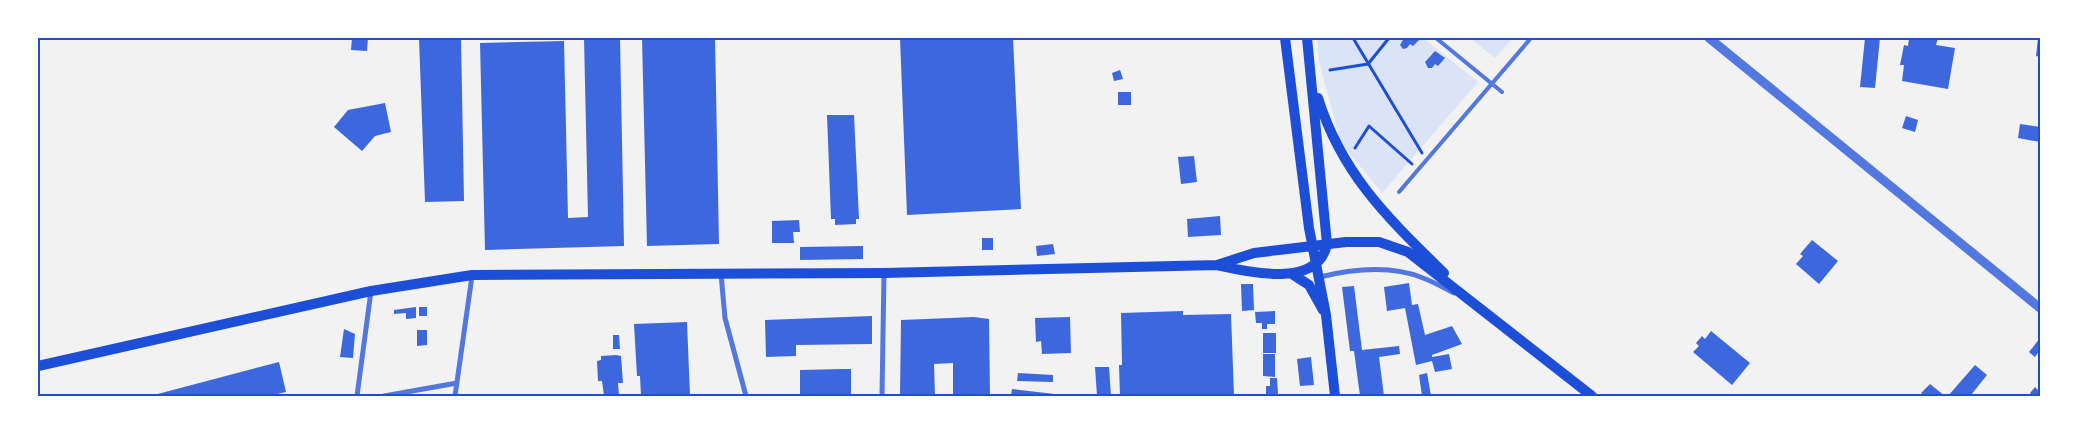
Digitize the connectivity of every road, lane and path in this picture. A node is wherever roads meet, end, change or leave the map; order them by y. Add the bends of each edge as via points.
1 (1285, 38) edge
2 (1308, 38) edge
3 (1353, 38) edge
4 (1389, 38) edge
5 (1436, 38) edge
6 (1531, 38) edge
7 (1709, 38) edge
8 (1368, 64) junction
9 (1330, 70) dead end
10 (1312, 79) junction
11 (1492, 84) junction
12 (1502, 92) dead end
13 (1355, 148) dead end
14 (1426, 160) junction
15 (1418, 170) junction
16 (1399, 192) dead end
17 (1327, 244) junction
18 (1313, 245) junction
19 (1317, 264) junction
20 (1217, 265) junction
21 (884, 273) junction
22 (721, 274) junction
23 (1292, 274) junction
24 (472, 275) junction
25 (1320, 277) junction
26 (371, 291) junction
27 (1477, 305) junction
28 (2040, 308) edge
29 (1326, 315) junction
30 (38, 366) edge
31 (457, 383) junction
32 (356, 396) edge
33 (384, 396) edge
34 (455, 396) edge
35 (746, 396) edge
36 (882, 396) edge
37 (1335, 396) edge
38 (1592, 396) edge

1 - 18 main road via 1308,228
2 - 10 main road
3 - 8 path
4 - 8 path
5 - 11 lane
6 - 11 lane
7 - 28 street
8 - 9 path
8 - 14 path
10 - 17 main road
10 - 27 main road via 1324,116 1347,164 1376,204
11 - 12 lane
11 - 14 lane
13 - 15 path via 1369,126
14 - 15 lane
15 - 16 lane
17 - 18 main road
17 - 19 main road via 1326,253
17 - 27 main road via 1379,242 1408,252
18 - 19 main road
18 - 20 main road via 1254,253
19 - 23 main road
19 - 25 main road
20 - 21 main road
20 - 23 main road via 1245,272
21 - 22 main road
21 - 36 street
22 - 24 main road
22 - 35 street via 725,318
23 - 29 main road via 1309,285
24 - 26 main road
24 - 31 street
25 - 27 street via 1344,271 1398,271 1424,278
25 - 29 main road
26 - 30 main road
26 - 32 street
27 - 38 main road
29 - 37 main road
31 - 33 street
31 - 34 street

